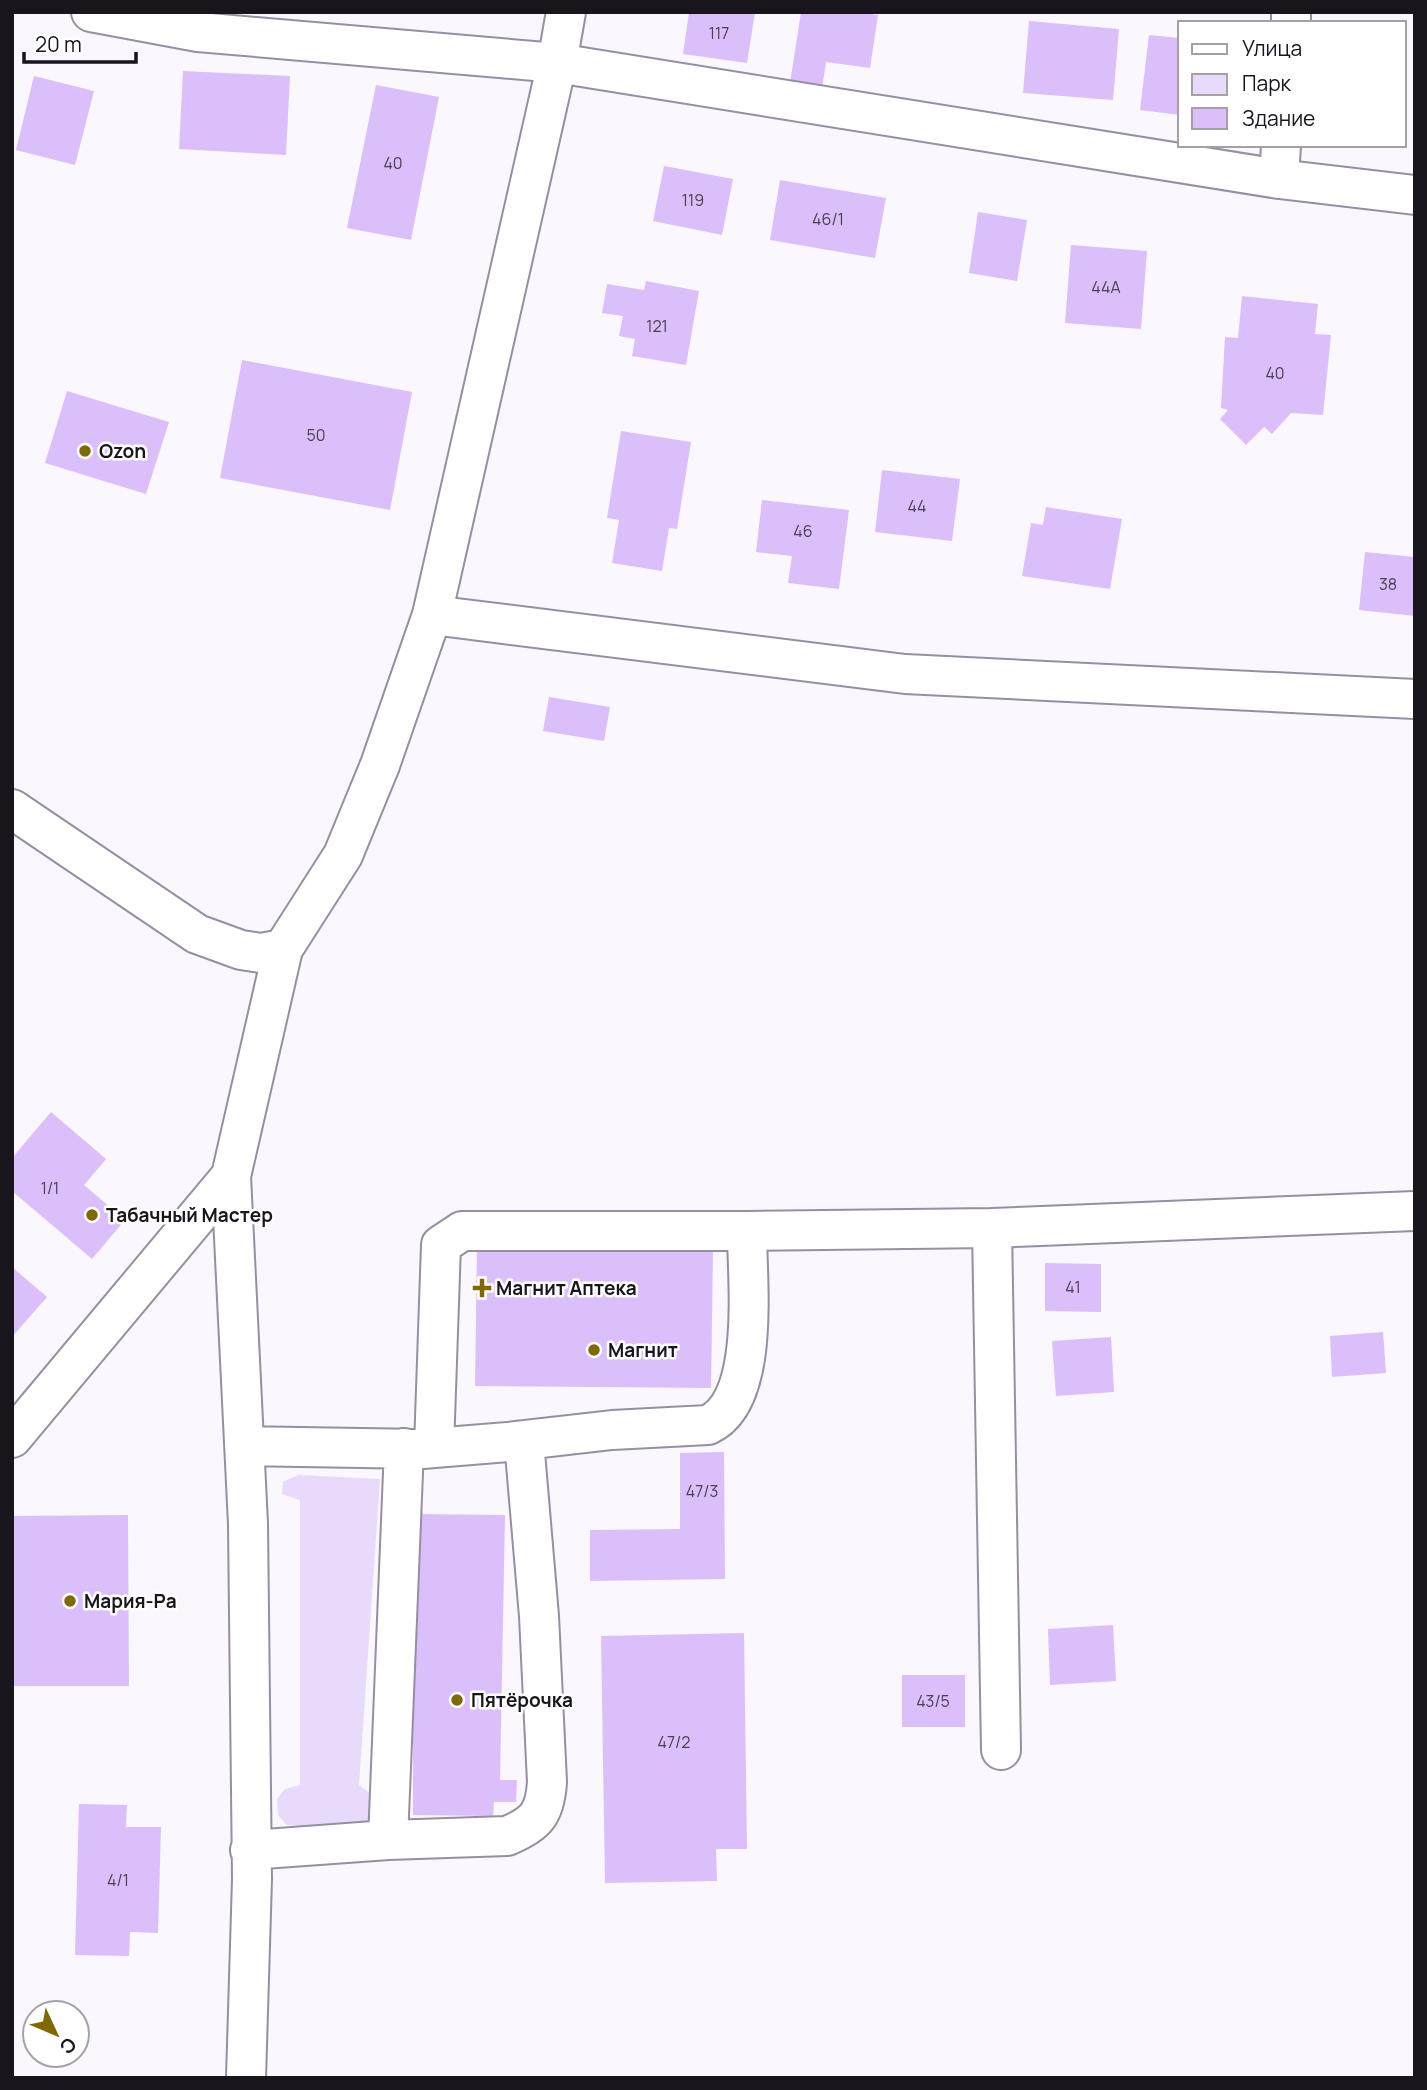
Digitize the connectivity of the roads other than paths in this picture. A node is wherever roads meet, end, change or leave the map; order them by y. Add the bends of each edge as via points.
1 (91, 12) edge
2 (566, 12) edge
3 (558, 63) junction
4 (1280, 162) edge
5 (1415, 195) edge
6 (432, 615) junction
7 (1415, 699) edge
8 (15, 815) edge
9 (283, 949) junction
10 (231, 1176) junction
11 (1415, 1211) edge
12 (992, 1228) junction
13 (747, 1231) junction
14 (12, 1438) edge
15 (524, 1441) junction
16 (245, 1446) junction
17 (419, 1448) junction
18 (1001, 1750) dead end
19 (388, 1840) junction
20 (250, 1850) junction
21 (246, 2078) edge

1 - 3 street via 198,32
2 - 3 street
3 - 4 street
3 - 6 street
4 - 5 street
6 - 7 street via 905,674
6 - 9 street via 343,855
8 - 9 street via 197,934 241,950
9 - 10 street
10 - 14 street
10 - 16 street
11 - 12 street
12 - 13 street
12 - 18 street
13 - 15 street via 748,1328 740,1388 717,1421 698,1427 612,1430
13 - 17 street via 462,1231 441,1245
15 - 17 street
15 - 19 street via 540,1616 546,1801 538,1818 507,1836
16 - 17 street
16 - 20 street
17 - 19 street
19 - 20 street
20 - 21 street

